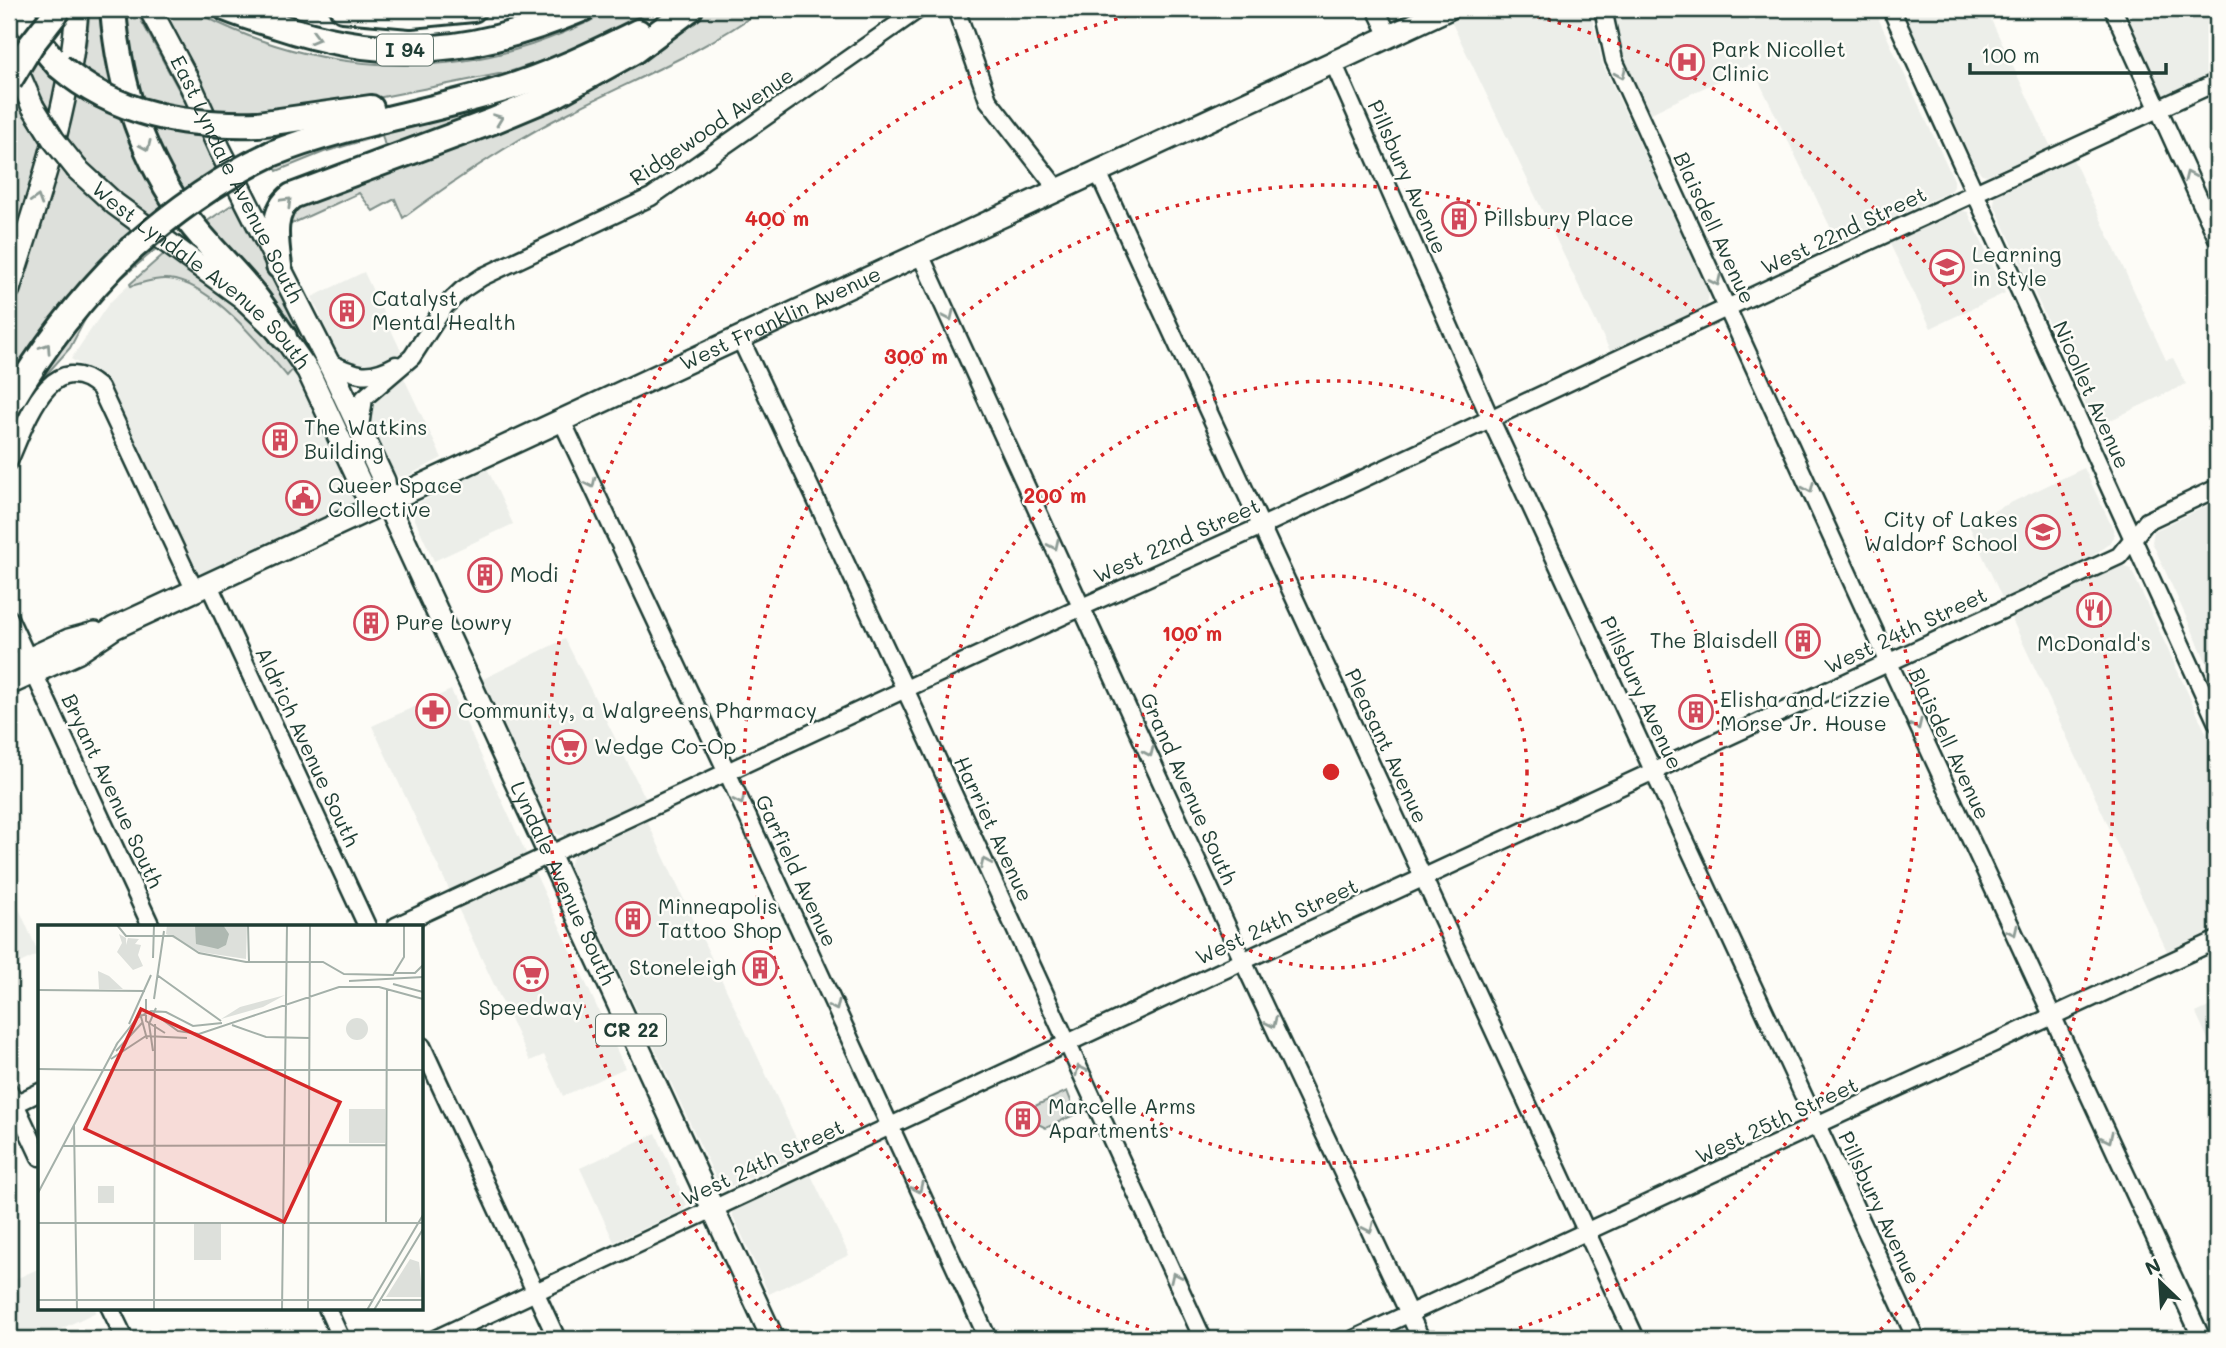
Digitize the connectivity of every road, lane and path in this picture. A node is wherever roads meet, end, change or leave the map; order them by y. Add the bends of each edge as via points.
1 (19, 9) edge
2 (60, 9) edge
3 (77, 9) edge
4 (113, 9) edge
5 (150, 9) edge
6 (227, 9) edge
7 (343, 9) edge
8 (473, 9) edge
9 (582, 9) edge
10 (680, 9) edge
11 (690, 9) edge
12 (919, 9) edge
13 (956, 9) edge
14 (1376, 9) edge
15 (1448, 9) edge
16 (1603, 9) edge
17 (1891, 9) edge
18 (2113, 9) edge
19 (1389, 36) junction
20 (9, 52) edge
21 (589, 56) junction
22 (1333, 62) junction
23 (9, 81) edge
24 (2217, 82) edge
25 (2159, 109) junction
26 (1098, 172) junction
27 (1058, 190) junction
28 (1976, 193) junction
29 (2217, 238) edge
30 (920, 254) junction
31 (279, 266) junction
32 (9, 289) edge
33 (1728, 307) junction
34 (284, 337) junction
35 (740, 338) junction
36 (424, 340) junction
37 (328, 362) junction
38 (9, 405) edge
39 (1490, 418) junction
40 (562, 421) junction
41 (359, 429) junction
42 (9, 461) edge
43 (2217, 488) edge
44 (387, 503) junction
45 (1262, 526) junction
46 (2133, 539) junction
47 (202, 588) junction
48 (1082, 607) junction
49 (9, 618) edge
50 (1889, 663) junction
51 (24, 667) edge
52 (9, 684) edge
53 (906, 690) junction
54 (2217, 723) edge
55 (727, 772) junction
56 (1654, 772) junction
57 (549, 855) junction
58 (1423, 878) junction
59 (151, 925) edge
60 (367, 925) edge
61 (398, 925) edge
62 (2217, 940) edge
63 (1243, 961) junction
64 (2051, 1015) junction
65 (1068, 1043) junction
66 (424, 1050) edge
67 (38, 1093) edge
68 (11, 1100) edge
69 (1818, 1125) junction
70 (889, 1126) junction
71 (38, 1153) edge
72 (714, 1210) junction
73 (1587, 1233) junction
74 (535, 1292) junction
75 (111, 1310) edge
76 (328, 1310) edge
77 (1409, 1313) junction
78 (125, 1339) edge
79 (341, 1339) edge
80 (435, 1339) edge
81 (557, 1339) edge
82 (773, 1339) edge
83 (988, 1339) edge
84 (1203, 1339) edge
85 (1354, 1339) edge
86 (1422, 1339) edge
87 (1636, 1339) edge
88 (1916, 1339) edge
89 (2202, 1339) edge

1 - 21 highway, bridge via 59,66 94,93 144,112 205,123 304,119 484,87
2 - 23 highway, bridge
32 -> 3 main road via 59,128
4 -> 34 highway via 128,97 158,171 191,223
5 - 31 main road, East Lyndale Avenue South
6 -> 9 highway, I 94 via 320,40 409,50 498,38
7 - 8 highway, I 94 via 411,15
10 - 21 highway
31 -> 11 highway via 277,218 290,197 555,95 634,51
12 - 36 street, Ridgewood Avenue via 651,197 462,290 445,306
13 - 27 street via 988,100
14 - 19 street
15 - 19 main road, West Franklin Avenue
16 -> 33 street, Blaisdell Avenue via 1614,60
17 - 28 street, Nicollet Avenue
18 - 25 street
19 - 22 main road, West Franklin Avenue
20 - 34 main road, West Lyndale Avenue South, bridge via 33,107 77,169 110,201 242,298
38 -> 21 highway, bridge via 100,278 189,201 247,165 327,134 502,90
22 - 26 main road, West Franklin Avenue
22 - 39 street, Pillsbury Avenue
24 - 25 street, West 22nd Street
25 - 28 street, West 22nd Street
29 -> 25 street
26 - 27 main road, West Franklin Avenue
26 - 45 street, Pleasant Avenue
27 - 30 main road, West Franklin Avenue
28 - 33 street, West 22nd Street
28 - 46 street, Nicollet Avenue
30 - 35 main road, West Franklin Avenue
30 -> 48 street, Grand Avenue South
31 - 37 main road, East Lyndale Avenue South
33 - 39 street, West 22nd Street
33 -> 50 street, Blaisdell Avenue
34 - 44 main road, West Lyndale Avenue South via 309,371 364,491
35 - 40 main road, West Franklin Avenue
35 - 53 street, Harriet Avenue
36 - 37 street, Ridgewood Avenue via 401,362 370,376
36 - 41 street, Ridgewood Avenue via 408,361 364,398
37 - 41 main road, East Lyndale Avenue South
39 - 45 street, West 22nd Street
39 - 56 street, Pillsbury Avenue
40 - 44 main road, West Franklin Avenue
40 -> 55 street, Garfield Avenue
41 - 44 main road, East Lyndale Avenue South via 384,481
42 - 47 street, Aldrich Avenue South via 36,402 53,381 76,374 90,378 100,388
43 - 46 street, West 24th Street via 2147,521
44 - 47 main road, West Franklin Avenue
44 - 57 main road, Lyndale Avenue South / CR 22
45 - 48 street, West 22nd Street
45 - 58 street, Pleasant Avenue
46 - 50 street, West 24th Street via 2119,556
46 - 54 street, Nicollet Avenue
47 - 51 main road, West Franklin Avenue via 114,628 76,653
47 - 60 street, Aldrich Avenue South
48 - 53 street, West 22nd Street
48 -> 63 street, Grand Avenue South
49 - 51 street, Bryant Avenue South
50 - 56 street, West 24th Street
50 -> 64 street, Blaisdell Avenue
51 - 52 main road, West Franklin Avenue
51 - 59 street, Bryant Avenue South
53 - 55 street, West 22nd Street
65 -> 53 street, Harriet Avenue
55 - 57 street, West 22nd Street
55 -> 70 street, Garfield Avenue
56 - 58 street, West 24th Street
56 - 69 street, Pillsbury Avenue
57 - 61 street, West 22nd Street
57 - 72 main road, Lyndale Avenue South / CR 22
58 - 63 street, West 24th Street
58 - 73 street, Pleasant Avenue
62 - 64 street, West 25th Street
63 - 65 street, West 24th Street
63 -> 77 street, Grand Avenue South
64 - 69 street, West 25th Street
64 -> 89 street, Blaisdell Avenue
65 - 70 street, West 24th Street
84 -> 65 street, Harriet Avenue
66 - 74 street
67 - 68 street
68 - 71 street
69 - 73 street, West 25th Street
69 - 88 street, Pillsbury Avenue
70 - 72 street, West 24th Street
70 -> 83 street, Garfield Avenue
72 - 74 street, West 24th Street
72 - 82 main road, Lyndale Avenue South / CR 22
73 - 77 street, West 25th Street
73 - 87 street, Pleasant Avenue
74 - 80 street, West 24th Street
74 - 81 street
75 - 78 street
76 - 79 street
77 - 85 street, West 25th Street
77 - 86 street, Grand Avenue South

